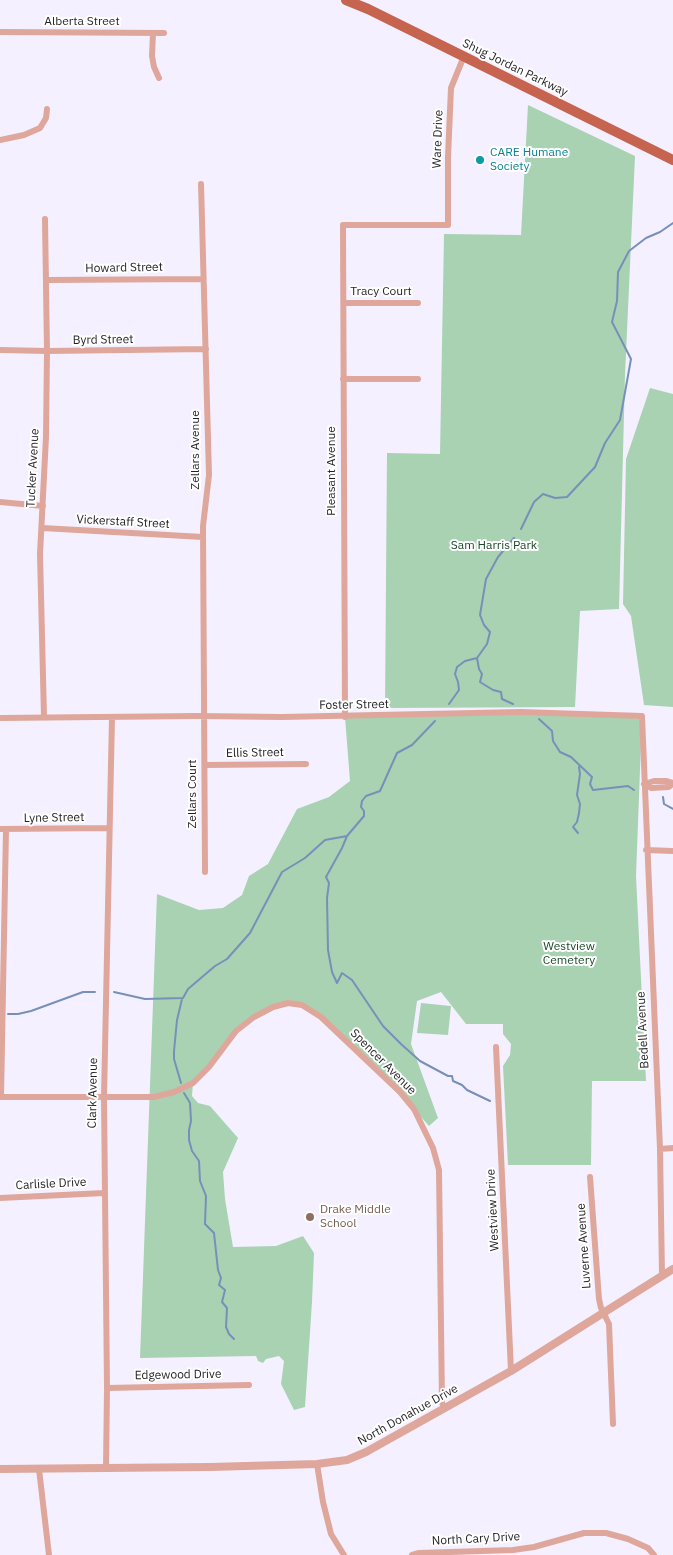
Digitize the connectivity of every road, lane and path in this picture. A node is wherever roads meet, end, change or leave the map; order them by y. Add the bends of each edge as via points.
1 (346, 0) edge
2 (0, 32) edge
3 (153, 33) junction
4 (164, 33) dead end
5 (464, 56) junction
6 (159, 78) dead end
7 (47, 109) dead end
8 (0, 140) edge
9 (673, 160) edge
10 (201, 184) dead end
11 (45, 219) dead end
12 (344, 225) joint
13 (203, 279) junction
14 (46, 280) junction
15 (344, 303) junction
16 (418, 303) dead end
17 (0, 350) edge
18 (206, 350) junction
19 (47, 351) junction
20 (343, 379) junction
21 (418, 379) dead end
22 (0, 502) edge
23 (42, 506) junction
24 (42, 528) junction
25 (203, 537) junction
26 (204, 716) junction
27 (345, 716) junction
28 (44, 717) junction
29 (112, 717) junction
30 (0, 718) edge
31 (306, 764) dead end
32 (205, 765) junction
33 (673, 783) edge
34 (644, 784) junction
35 (109, 828) junction
36 (3, 829) edge
37 (646, 850) junction
38 (673, 851) edge
39 (205, 872) dead end
40 (496, 1047) dead end
41 (1, 1097) edge
42 (104, 1097) junction
43 (660, 1148) junction
44 (673, 1148) edge
45 (590, 1178) dead end
46 (104, 1193) junction
47 (0, 1198) edge
48 (673, 1269) edge
49 (662, 1276) junction
50 (603, 1312) junction
51 (511, 1371) junction
52 (249, 1385) dead end
53 (107, 1388) junction
54 (445, 1408) junction
55 (613, 1424) dead end
56 (317, 1464) junction
57 (1, 1467) edge
58 (39, 1469) junction
59 (106, 1469) junction
60 (514, 1552) edge
61 (49, 1555) edge
62 (344, 1555) edge
63 (412, 1555) edge
64 (654, 1555) edge

1 - 5 main road, Shug Jordan Parkway
2 - 3 street, Alberta Street
3 - 4 street, Alberta Street
3 - 6 street via 152,56
5 - 9 main road, Shug Jordan Parkway
5 - 12 street, Ware Drive via 451,88 448,225
7 - 8 street via 40,128
10 - 13 street, Zellars Avenue
11 - 14 street, Tucker Avenue
12 - 15 street, Pleasant Avenue
13 - 14 street, Howard Street
13 - 18 street, Zellars Avenue
14 - 19 street, Tucker Avenue
15 - 16 street, Tracy Court
15 - 20 street, Pleasant Avenue
17 - 19 street, Byrd Street
18 - 19 street, Byrd Street
18 - 25 street, Zellars Avenue via 210,474
19 - 23 street, Tucker Avenue
20 - 21 street
20 - 27 street, Pleasant Avenue
22 - 23 street
23 - 24 street, Tucker Avenue
24 - 25 street, Vickerstaff Street
24 - 28 street, Tucker Avenue
25 - 26 street, Zellars Avenue
26 - 27 street, Foster Street
26 - 29 street, Foster Street
26 - 32 street, Zellars Court
27 - 34 street, Foster Street via 521,712 642,716
28 - 29 street, Foster Street
28 - 30 street, Foster Street
29 - 35 street, Clark Avenue
31 - 32 street, Ellis Street
32 - 39 street, Zellars Court
33 - 34 street via 669,787 651,788
34 - 37 street, Bedell Avenue
35 - 36 street, Lyne Street
35 - 42 street, Clark Avenue
36 - 41 street
37 - 38 street
37 - 43 street, Bedell Avenue
40 - 51 street, Westview Drive
41 - 42 street, Spencer Avenue
42 - 46 street, Clark Avenue
42 - 54 street, Spencer Avenue via 154,1097 194,1083 236,1030 273,1007 288,1003 302,1005 321,1017 414,1109 440,1170 442,1404
43 - 44 street
43 - 49 street, Bedell Avenue
45 - 50 street, Luverne Avenue via 599,1299
46 - 47 street, Carlisle Drive
46 - 53 street, Clark Avenue
48 - 49 street, North Donahue Drive
49 - 50 street, North Donahue Drive
50 - 51 street, North Donahue Drive
50 - 55 street, Luverne Avenue via 609,1324
51 - 54 street, North Donahue Drive
52 - 53 street, Edgewood Drive
53 - 59 street, Clark Avenue
54 - 56 street, North Donahue Drive via 366,1452 347,1460
56 - 59 street, North Donahue Drive
56 - 62 street via 322,1502 331,1534
57 - 58 street, North Donahue Drive
58 - 59 street, North Donahue Drive
58 - 61 street
60 - 63 street, North Cary Drive
60 - 64 street, North Cary Drive via 584,1533 606,1533 628,1538 648,1548

